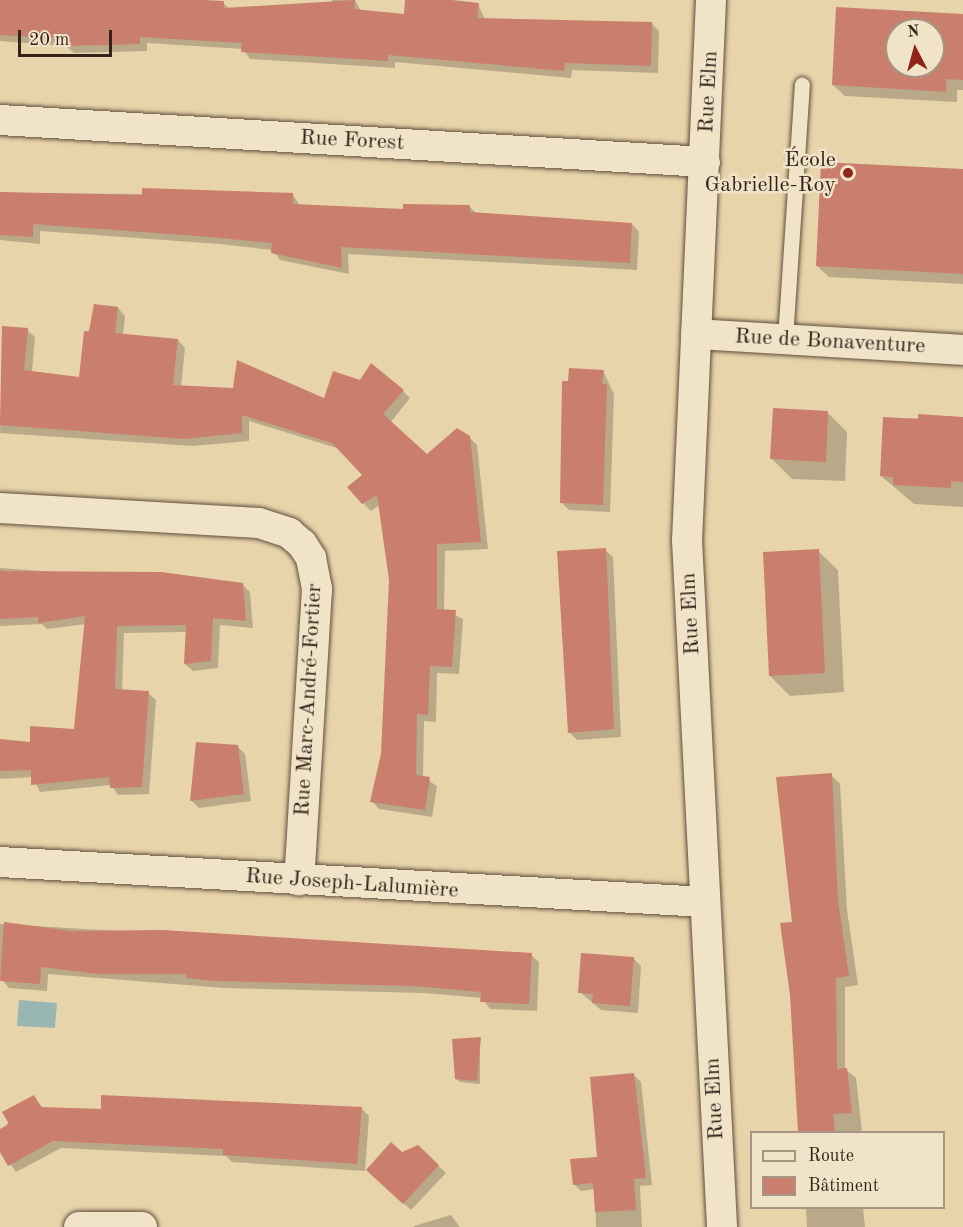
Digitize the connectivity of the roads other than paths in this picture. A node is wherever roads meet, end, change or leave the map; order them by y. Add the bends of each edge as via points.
1 (711, 0) edge
2 (802, 85) dead end
3 (0, 120) edge
4 (705, 162) junction
5 (696, 334) junction
6 (785, 339) junction
7 (963, 350) edge
8 (0, 508) edge
9 (0, 862) edge
10 (299, 880) junction
11 (704, 902) junction
12 (79, 1227) edge
13 (142, 1227) edge
14 (722, 1227) edge

1 - 4 street, Rue Elm
2 - 6 lane
3 - 4 street, Rue Forest
4 - 5 street, Rue Elm
5 - 6 street, Rue de Bonaventure
5 - 11 street, Rue Elm via 687,540
6 - 7 street, Rue de Bonaventure
8 - 10 street, Rue Marc-André-Fortier via 259,523 283,530 302,544 311,558 317,589
9 - 10 street, Rue Joseph-Lalumière
10 - 11 street, Rue Joseph-Lalumière
11 - 14 street, Rue Elm
12 - 13 street

